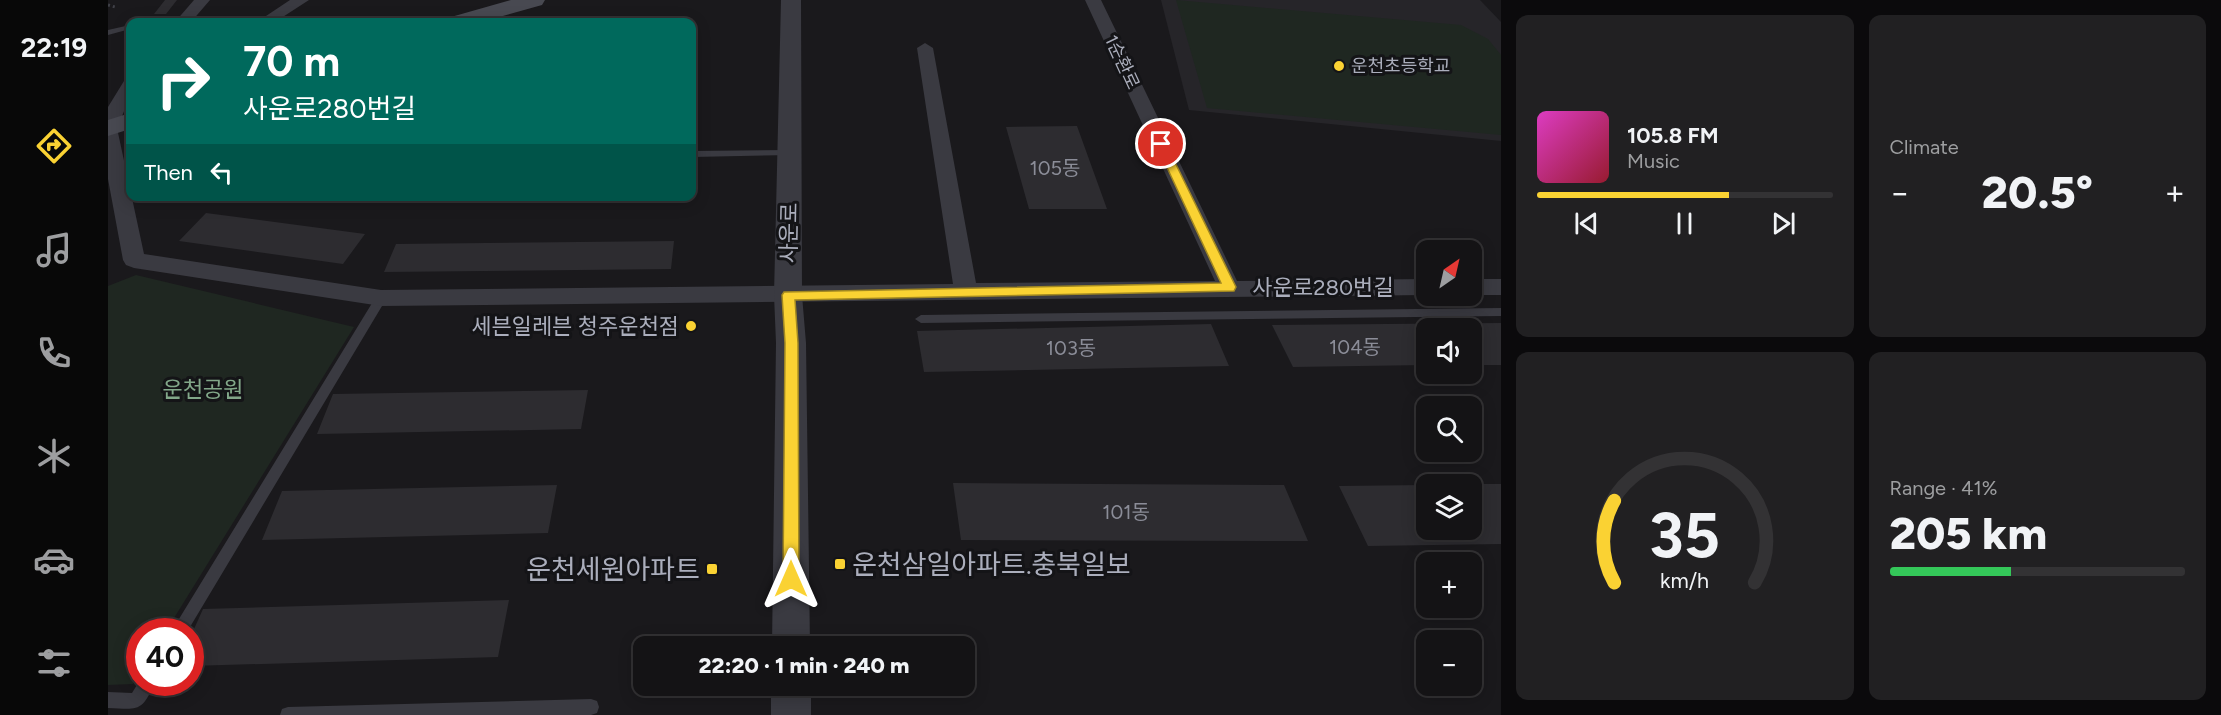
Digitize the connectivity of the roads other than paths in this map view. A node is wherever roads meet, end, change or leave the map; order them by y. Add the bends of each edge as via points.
1 (202, 0) edge
2 (301, 0) edge
3 (534, 0) edge
4 (791, 0) edge
5 (1093, 0) edge
6 (186, 18) edge
7 (272, 18) edge
8 (473, 18) edge
9 (126, 28) edge
10 (108, 33) edge
11 (925, 48) dead end
12 (126, 91) edge
13 (126, 122) edge
14 (108, 128) edge
15 (790, 153) junction
16 (696, 154) edge
17 (1229, 287) junction
18 (1416, 287) edge
19 (1482, 287) edge
20 (1501, 287) edge
21 (966, 292) junction
22 (789, 295) junction
23 (381, 298) junction
24 (1501, 312) edge
25 (921, 319) dead end
26 (187, 618) edge
27 (791, 636) edge
28 (138, 696) edge
29 (791, 696) edge
30 (108, 700) edge
31 (591, 707) dead end
32 (288, 715) edge
33 (791, 715) edge

1 - 6 street
2 - 7 street
3 - 8 main road
4 - 15 street, 사운로
5 - 17 street, 1순환로
9 - 10 lane
11 - 21 street
12 - 14 street
13 - 14 main road
14 - 23 street, 사운로280번길 via 134,260
15 - 16 lane
15 - 22 street, 사운로
17 - 18 street, 사운로280번길
17 - 21 street, 사운로280번길
19 - 20 street
21 - 22 street, 사운로280번길
22 - 23 street, 사운로280번길
22 - 27 street, 사운로
23 - 26 lane
24 - 25 lane
28 - 30 lane via 135,701
29 - 33 street
31 - 32 lane

